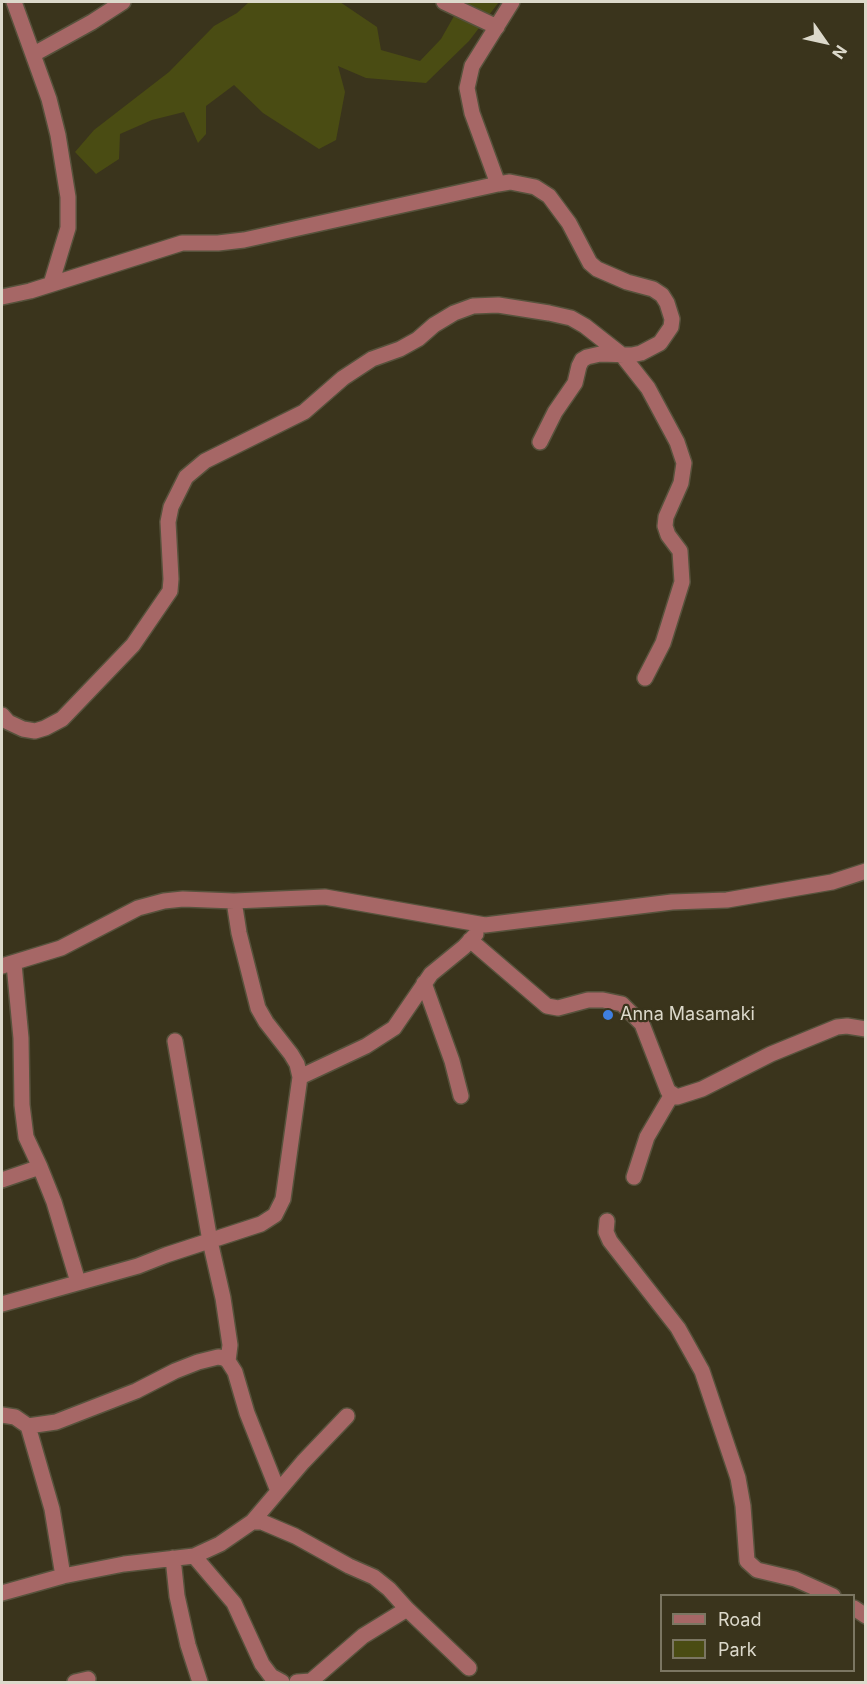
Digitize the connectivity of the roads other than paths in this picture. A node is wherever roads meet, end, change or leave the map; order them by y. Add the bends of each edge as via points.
1 (14, 2) edge
2 (123, 2) edge
3 (444, 2) edge
4 (512, 2) edge
5 (497, 27) junction
6 (34, 54) junction
7 (498, 184) junction
8 (51, 284) junction
9 (2, 297) edge
10 (622, 355) junction
11 (540, 442) dead end
12 (645, 678) dead end
13 (2, 715) edge
14 (866, 871) edge
15 (234, 901) junction
16 (485, 925) junction
17 (470, 940) junction
18 (8, 965) edge
19 (424, 983) junction
20 (866, 1029) edge
21 (175, 1041) dead end
22 (300, 1077) junction
23 (462, 1096) dead end
24 (671, 1096) junction
25 (40, 1167) junction
26 (634, 1178) dead end
27 (2, 1180) edge
28 (607, 1221) dead end
29 (210, 1241) junction
30 (78, 1282) junction
31 (2, 1304) edge
32 (228, 1361) junction
33 (2, 1415) edge
34 (347, 1416) dead end
35 (28, 1426) junction
36 (278, 1491) junction
37 (252, 1522) junction
38 (194, 1556) junction
39 (173, 1558) junction
40 (63, 1576) junction
41 (2, 1593) edge
42 (829, 1594) edge
43 (407, 1609) junction
44 (469, 1668) dead end
45 (200, 1683) edge
46 (282, 1683) edge
47 (297, 1683) edge

1 - 6 street
2 - 6 street
3 - 5 street
4 - 5 street
5 - 7 street via 472,66 467,88
6 - 8 street via 56,126 68,197 68,228
7 - 8 street via 244,240 182,243
7 - 10 street via 510,182 536,188 549,196 590,263 662,295 672,319 665,337 641,353
8 - 9 street
10 - 11 street via 600,354 582,360 575,383
10 - 12 street via 648,388 684,463 665,526 680,551 682,582 663,643
10 - 13 street via 571,318 498,305 473,306 454,313 409,344 372,358 304,412 205,461 186,477 168,522 170,591 133,645 62,719 35,730 23,729
14 - 16 street via 832,882 728,900 672,902
15 - 16 street via 325,897
15 - 18 street via 183,899 138,908 61,948
15 - 22 street via 258,1008 291,1054
16 - 17 street
17 - 19 street
17 - 24 street via 547,1006 558,1008 588,1000 622,1004 642,1024
18 - 25 street via 21,1038 26,1137
19 - 22 street via 394,1028 366,1046
19 - 23 street
20 - 24 street via 837,1027 771,1054 702,1089
21 - 29 street
22 - 29 street via 283,1199 275,1215 261,1224
24 - 26 street via 647,1137
25 - 27 street
25 - 30 street
28 - 42 street via 610,1241 678,1328 702,1371 738,1478 747,1560 757,1570 795,1579
29 - 30 street
29 - 32 street via 229,1333
30 - 31 street
32 - 35 street via 218,1357 198,1362 136,1392 65,1419
32 - 36 street
33 - 35 street via 15,1417
34 - 36 street
35 - 40 street via 52,1509
36 - 37 street
37 - 38 street
37 - 43 street via 274,1526 374,1577
38 - 39 street
38 - 46 street via 234,1603 262,1664
39 - 40 street
39 - 45 street via 179,1606
40 - 41 street
43 - 44 street
43 - 47 street via 363,1636 311,1681

